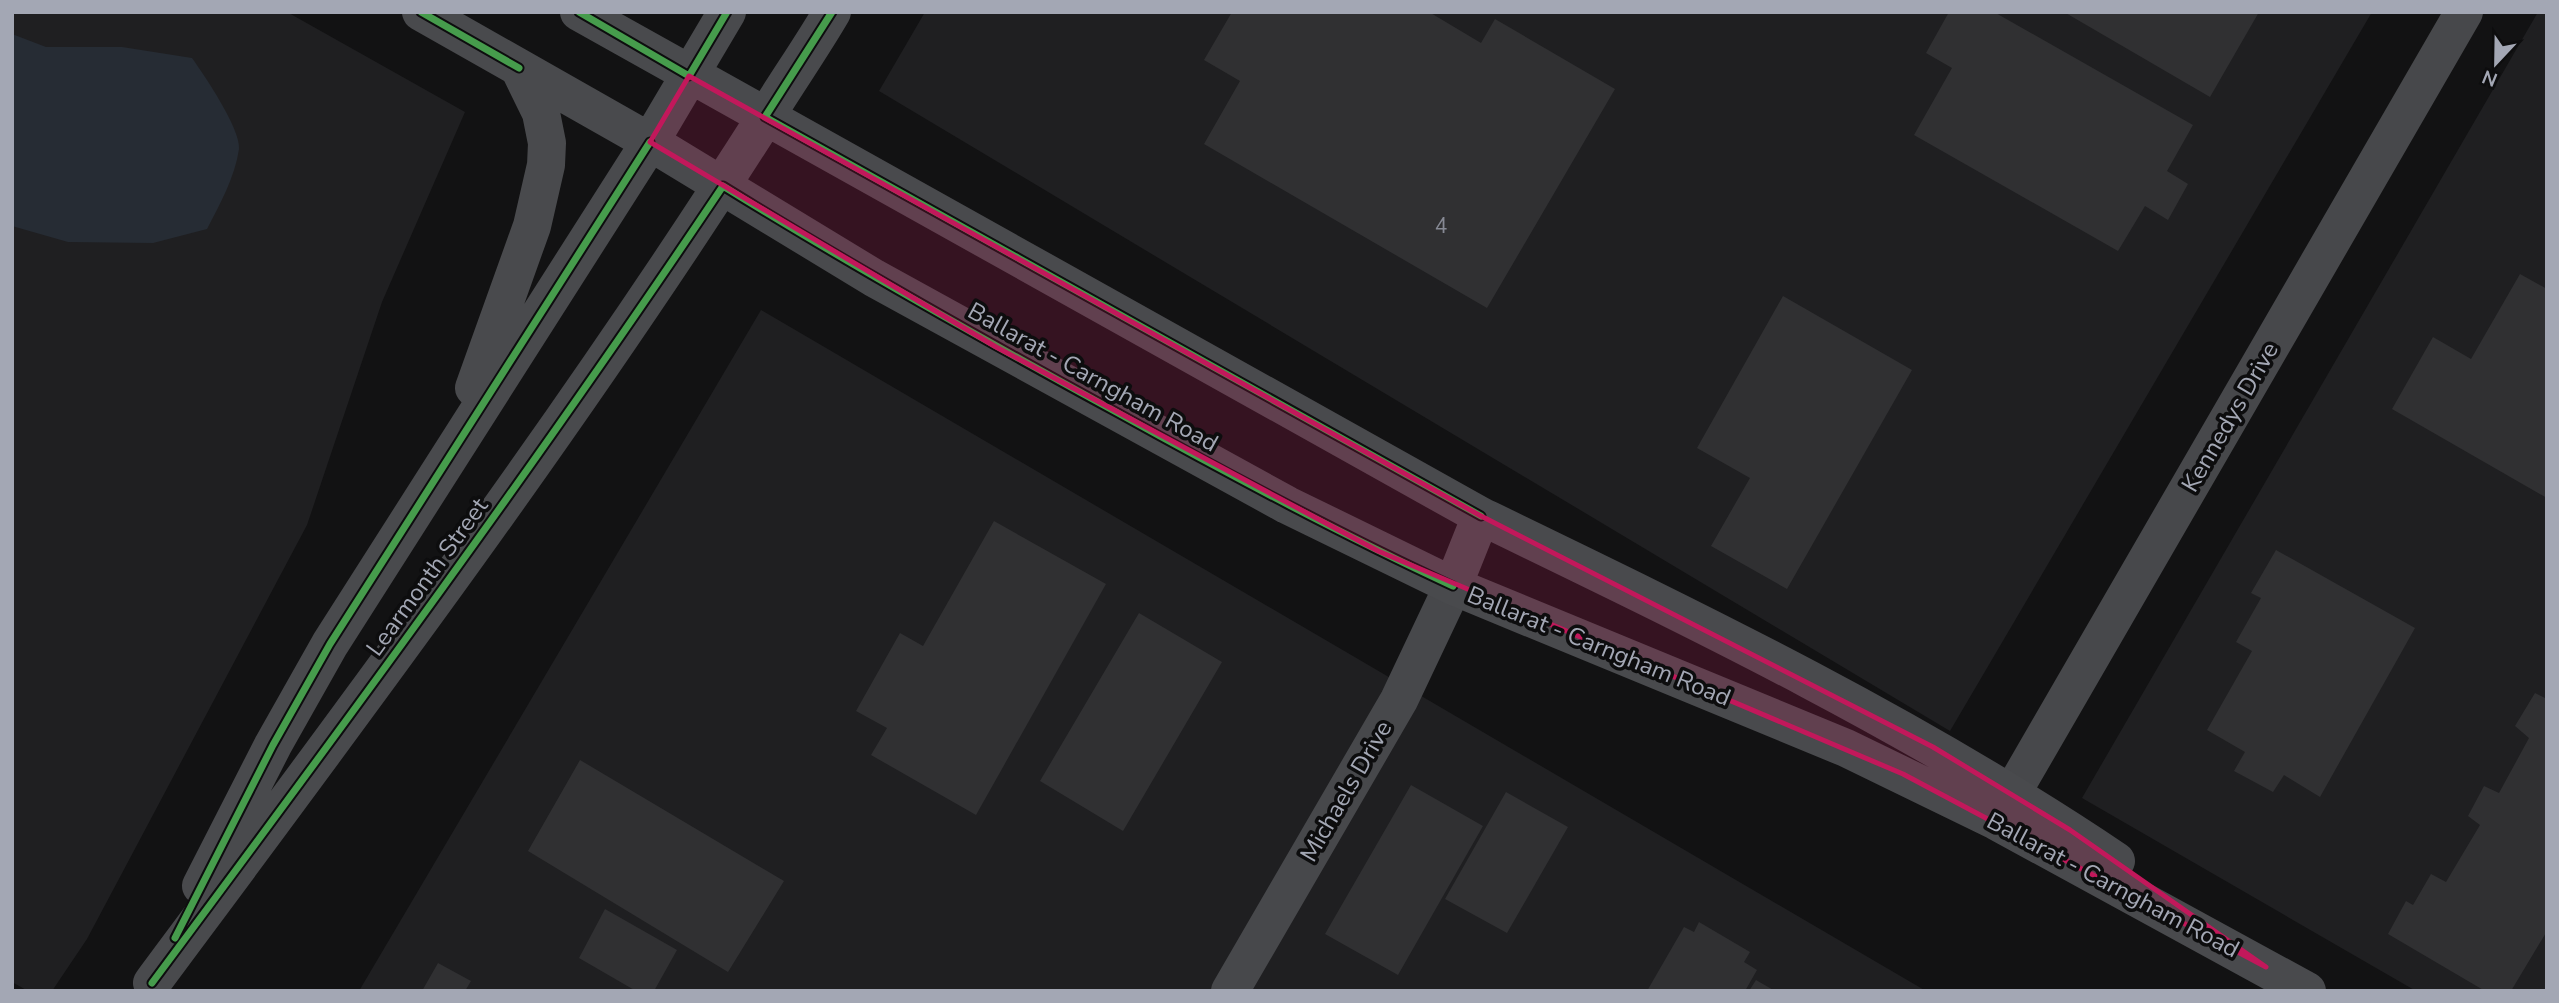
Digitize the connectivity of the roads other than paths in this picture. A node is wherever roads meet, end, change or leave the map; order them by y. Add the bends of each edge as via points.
1 (421, 12) edge
2 (579, 12) edge
3 (727, 12) edge
4 (832, 12) edge
5 (2464, 12) edge
6 (519, 68) junction
7 (690, 75) junction
8 (765, 117) junction
9 (650, 142) junction
10 (723, 186) junction
11 (452, 451) junction
12 (1481, 516) junction
13 (1453, 586) junction
14 (2004, 807) junction
15 (150, 987) edge
16 (1230, 991) edge
17 (2307, 991) edge

1 - 6 main road, Ballarat - Carngham Road
2 - 7 main road, Ballarat - Carngham Road
3 - 7 main road, Learmonth Street
4 - 8 main road, Learmonth Street
5 - 14 street, Kennedys Drive
6 - 9 main road, Ballarat - Carngham Road
6 - 11 main road via 541,113 546,165 532,226
7 - 8 main road, Ballarat - Carngham Road
7 - 9 main road, Learmonth Street
8 - 10 main road, Learmonth Street
8 - 12 main road, Ballarat - Carngham Road
9 - 10 main road, Ballarat - Carngham Road
9 - 11 main road, Learmonth Street
10 - 13 main road, Ballarat - Carngham Road via 1020,360 1287,505
10 - 15 main road, Learmonth Street via 411,634
11 - 15 main road, Learmonth Street via 299,696
12 - 13 main road
12 - 14 main road, Ballarat - Carngham Road via 1881,718
13 - 14 main road, Ballarat - Carngham Road via 1846,748
13 - 16 street, Michaels Drive via 1399,700
14 - 17 main road, Ballarat - Carngham Road

